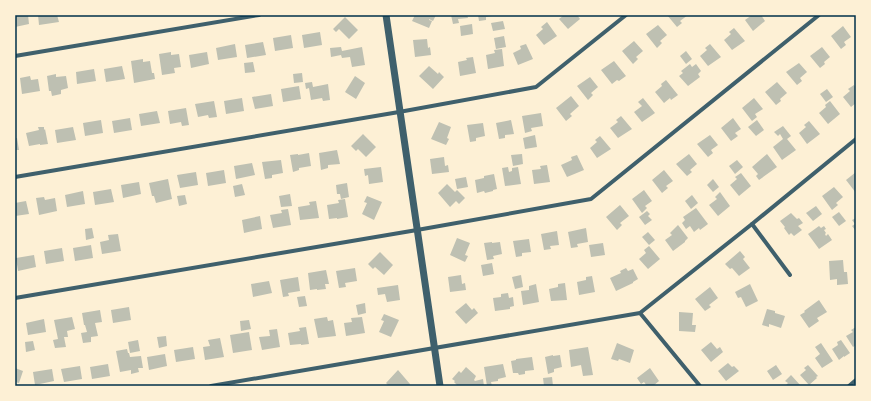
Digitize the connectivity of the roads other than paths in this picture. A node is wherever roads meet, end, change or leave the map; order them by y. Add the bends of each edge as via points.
1 (259, 15) edge
2 (386, 15) edge
3 (626, 15) edge
4 (819, 15) edge
5 (15, 56) edge
6 (399, 112) junction
7 (856, 139) edge
8 (15, 177) edge
9 (752, 224) junction
10 (416, 230) junction
11 (790, 275) dead end
12 (15, 298) edge
13 (640, 313) junction
14 (434, 348) junction
15 (856, 380) edge
16 (211, 386) edge
17 (440, 386) edge
18 (700, 386) edge
19 (849, 386) edge

1 - 5 street
2 - 6 street
3 - 6 street via 536,87
4 - 10 street via 591,199
6 - 8 street
6 - 10 street
7 - 9 street
9 - 11 street
9 - 13 street
10 - 12 street
10 - 14 street
13 - 14 street
13 - 18 street
14 - 16 street
14 - 17 street
15 - 19 street

